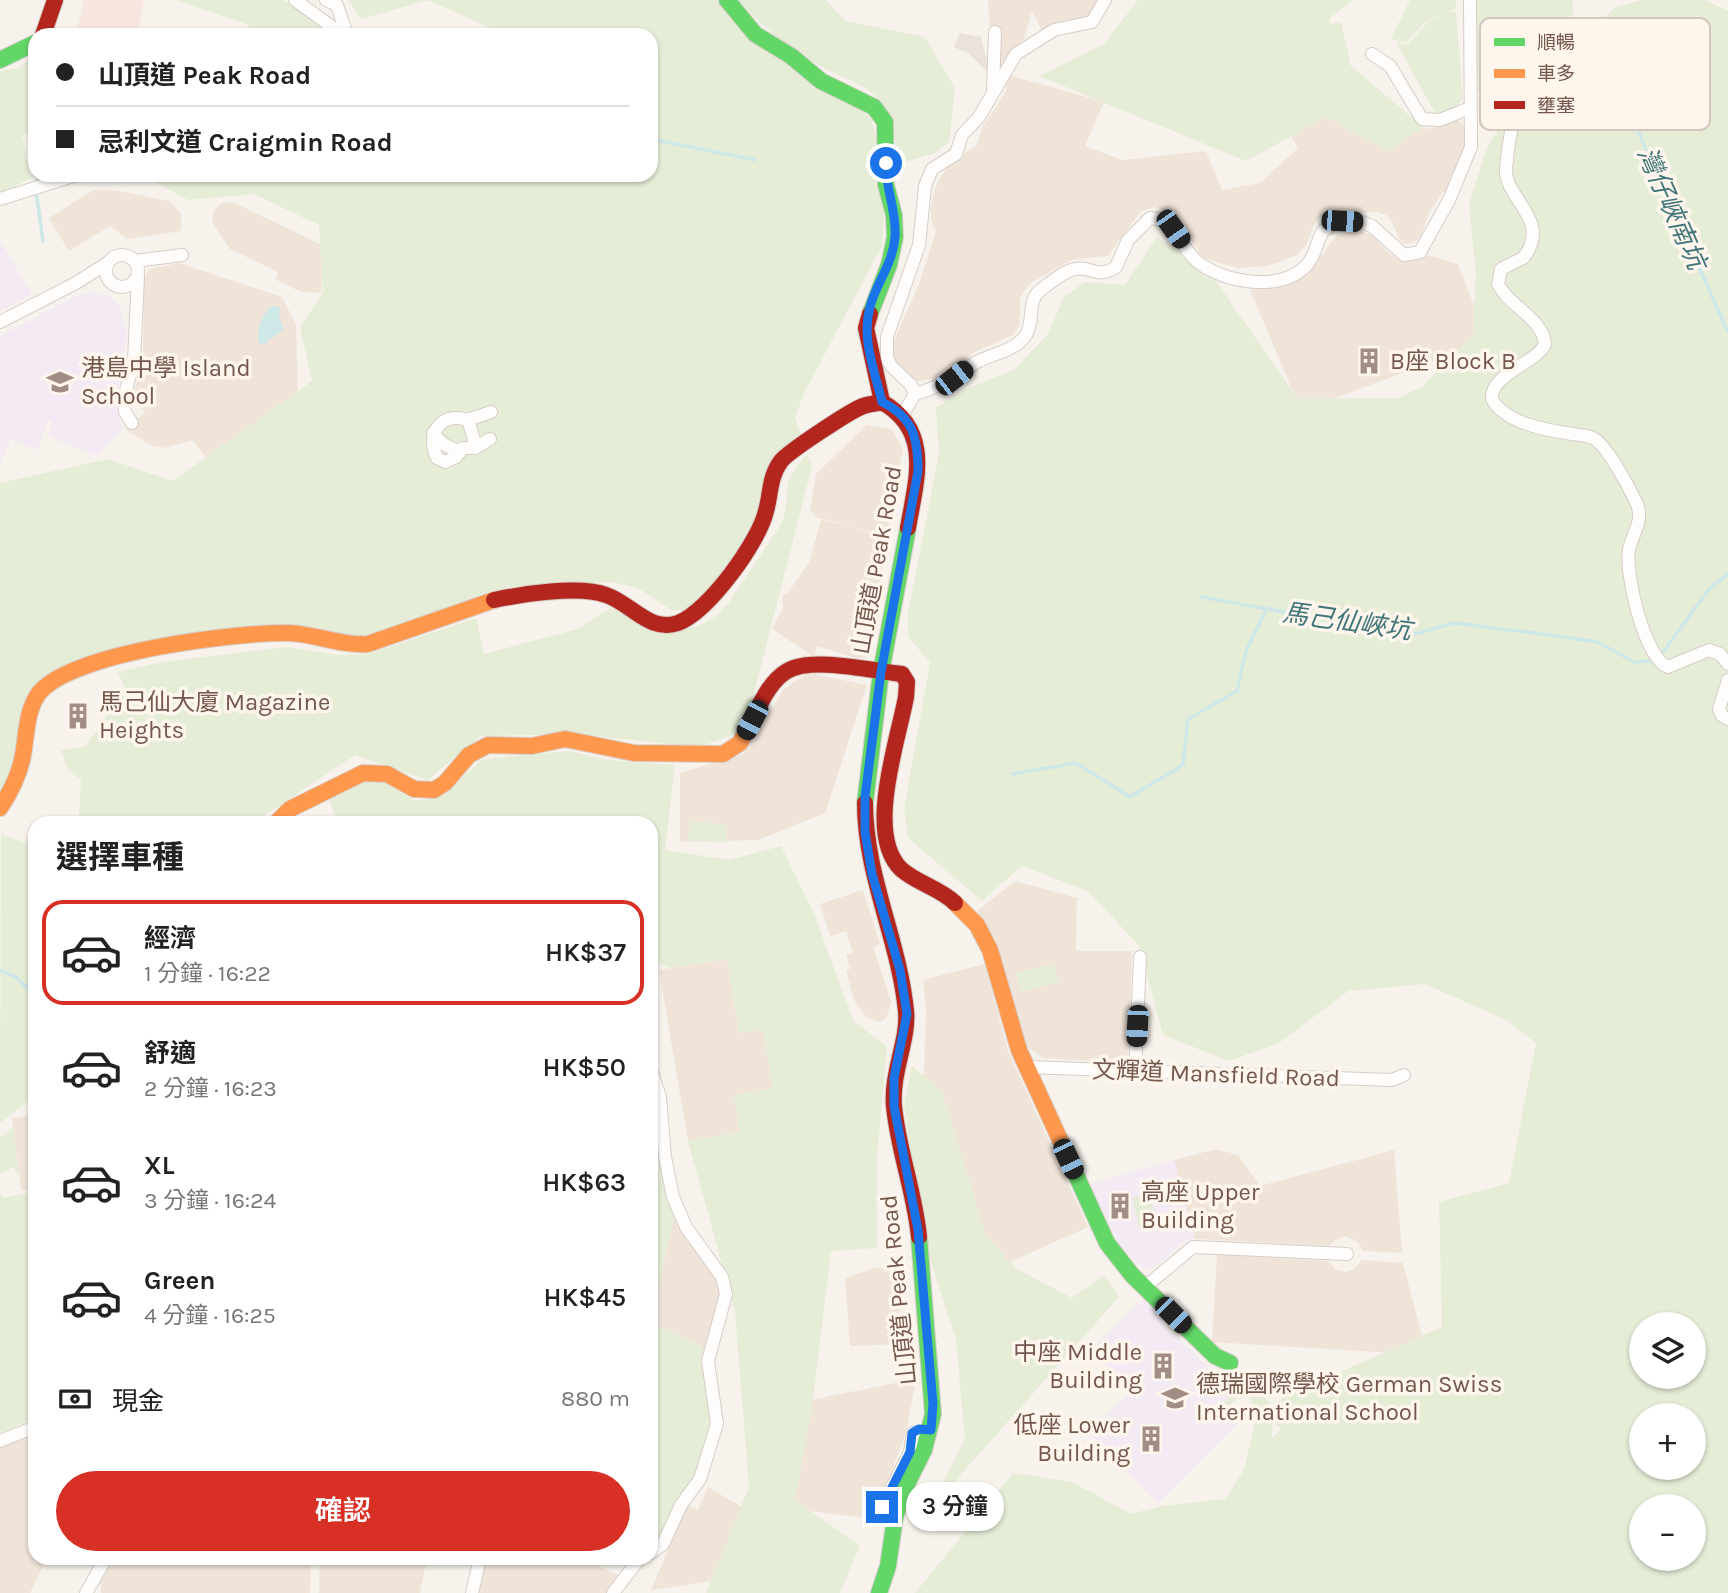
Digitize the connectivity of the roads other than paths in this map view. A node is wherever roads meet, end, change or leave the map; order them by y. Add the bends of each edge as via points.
1 (55, 0) edge
2 (295, 0) edge
3 (326, 0) edge
4 (727, 0) edge
5 (1105, 0) edge
6 (1469, 0) edge
7 (45, 28) edge
8 (335, 28) edge
9 (343, 28) edge
10 (995, 32) dead end
11 (28, 47) edge
12 (1372, 54) dead end
13 (0, 60) edge
14 (992, 97) junction
15 (1470, 108) junction
16 (1514, 130) edge
17 (55, 182) edge
18 (0, 199) edge
19 (182, 255) dead end
20 (135, 261) junction
21 (109, 262) junction
22 (138, 276) junction
23 (76, 283) junction
24 (118, 286) junction
25 (137, 318) junction
26 (0, 322) edge
27 (874, 368) junction
28 (915, 394) junction
29 (882, 402) junction
30 (491, 412) dead end
31 (903, 414) junction
32 (848, 416) junction
33 (468, 419) junction
34 (132, 423) dead end
35 (490, 439) dead end
36 (476, 447) junction
37 (1728, 664) edge
38 (881, 672) junction
39 (1728, 680) edge
40 (1728, 719) edge
41 (0, 808) edge
42 (283, 816) edge
43 (1140, 957) dead end
44 (1026, 1067) junction
45 (1135, 1071) junction
46 (1404, 1075) dead end
47 (658, 1091) edge
48 (1347, 1254) dead end
49 (1145, 1287) junction
50 (1230, 1363) dead end
51 (28, 1430) edge
52 (931, 1430) junction
53 (0, 1441) edge
54 (882, 1507) dead end
55 (658, 1548) edge
56 (102, 1565) edge
57 (478, 1565) edge
58 (635, 1565) edge
59 (86, 1593) edge
60 (472, 1593) edge
61 (613, 1593) edge
62 (879, 1593) edge

1 - 7 main road
2 - 8 street
3 - 9 street via 337,5
4 - 27 main road via 755,34 817,79 874,107 885,122 886,185 895,237 892,258 874,296 866,328
5 - 14 street via 1092,22 1054,30 1016,54
6 - 15 street
10 - 14 street
11 - 13 main road
12 - 15 street via 1390,66 1422,118 1440,120
14 - 28 street via 962,135 956,154 932,169 925,186 919,245 886,347 891,366
15 - 28 street via 1471,147 1466,162 1424,248 1415,254 1399,253 1372,226 1342,221 1323,231 1313,257 1298,272 1264,283 1245,283 1199,263 1164,220 1150,218 1128,240 1116,267 1101,273 1071,270 1040,290 1031,303 1027,333 1014,346 971,365 946,383
16 - 37 street via 1506,170 1510,186 1529,214 1531,239 1523,258 1501,269 1498,284 1537,327 1545,344 1539,354 1495,386 1492,399 1508,417 1597,441 1638,507 1629,564 1650,651 1668,667 1709,650
17 - 18 street
19 - 20 street
20 - 21 street via 122,255
20 - 22 street
21 - 23 street
21 - 24 street via 107,276
22 - 24 street via 132,284
22 - 25 street
23 - 24 street via 88,280
23 - 26 street
24 - 25 street via 134,301
25 - 34 street via 134,360 124,398
27 - 29 main road
27 - 32 main road via 870,388
28 - 31 street
29 - 31 main road
29 - 32 main road via 860,407
30 - 33 street
31 - 38 main road, 山頂道 Peak Road via 918,446 918,471
32 - 41 main road via 778,463 762,524 710,599 686,620 671,625 654,623 598,592 529,596 477,604 368,644 334,644 287,633 126,654 59,678 38,694 18,773
33 - 36 street
33 - 36 street via 456,417 430,432 434,452 441,461 456,457 466,447
35 - 36 street
38 - 42 main road via 811,664 788,670 770,687 740,743 723,754 634,753 565,739 532,746 488,745 469,755 434,790 414,789 387,774 363,773
38 - 44 main road via 902,674 907,682 885,809 887,847 902,870 951,899 977,925 990,950
38 - 52 main road, 山頂道 Peak Road via 865,832 907,1014 894,1078 894,1106 918,1230 933,1392
39 - 40 street via 1719,709
43 - 45 street
44 - 45 street, 文輝道 Mansfield Road
44 - 49 main road via 1103,1235 1117,1258
45 - 46 street, 文輝道 Mansfield Road via 1392,1080
47 - 55 street via 673,1197 686,1227 720,1272 726,1294 708,1355 708,1379 718,1421 700,1479
48 - 49 street via 1193,1247
49 - 50 main road via 1215,1356
51 - 53 street
52 - 54 street via 912,1433 910,1452
52 - 62 main road, 山頂道 Peak Road via 897,1512
56 - 59 street
57 - 60 street
58 - 61 street

